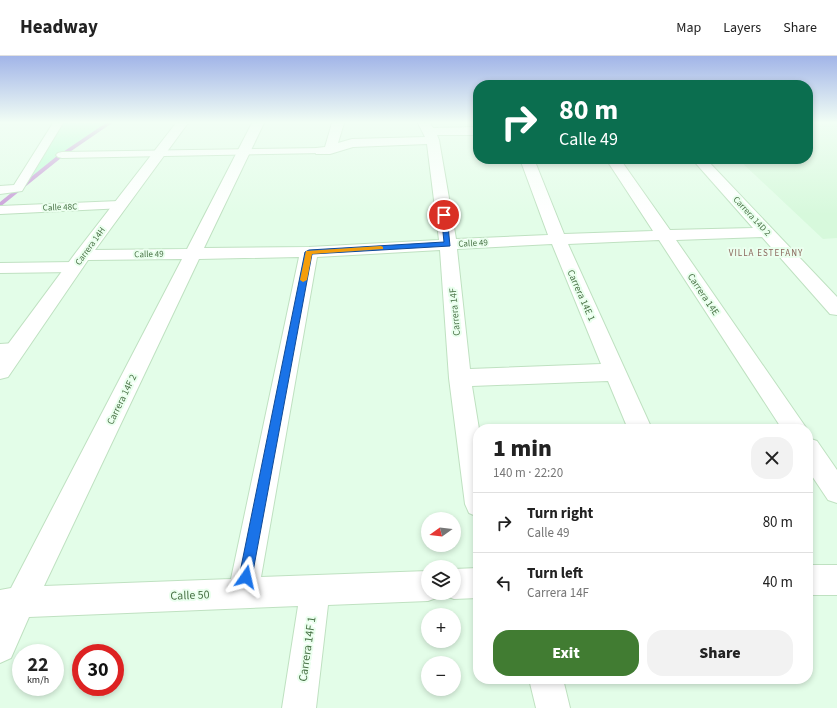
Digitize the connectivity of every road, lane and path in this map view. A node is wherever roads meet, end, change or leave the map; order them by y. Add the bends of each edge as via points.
1 (39, 153) edge
2 (183, 153) edge
3 (243, 153) edge
4 (433, 153) edge
5 (158, 154) junction
6 (62, 155) dead end
7 (529, 164) edge
8 (615, 164) edge
9 (704, 164) edge
10 (0, 190) edge
11 (119, 205) junction
12 (0, 210) edge
13 (767, 232) junction
14 (664, 236) junction
15 (558, 239) junction
16 (448, 244) junction
17 (309, 252) junction
18 (193, 253) junction
19 (79, 261) junction
20 (0, 268) edge
21 (837, 309) edge
22 (8, 350) edge
23 (0, 371) edge
24 (616, 372) junction
25 (460, 378) junction
26 (638, 424) edge
27 (792, 424) edge
28 (813, 455) edge
29 (473, 469) edge
30 (837, 491) edge
31 (813, 580) edge
32 (837, 580) edge
33 (473, 583) edge
34 (461, 584) edge
35 (421, 586) edge
36 (315, 591) junction
37 (243, 593) junction
38 (10, 604) edge
39 (0, 647) edge
40 (547, 684) edge
41 (299, 708) edge
42 (553, 708) edge

1 - 10 lane via 18,188
2 - 5 lane
3 - 18 street, Carrera 14F 2
4 - 16 street, Carrera 14F
5 - 6 lane
5 - 11 street, Carrera 14H
7 - 15 street, Carrera 14E 1
8 - 14 street, Carrera 14E
9 - 13 street, Carrera 14D 2
11 - 12 lane, Calle 48C
11 - 19 street, Carrera 14H
13 - 14 street, Calle 49
13 - 21 street, Carrera 14D 2
14 - 15 street, Calle 49
14 - 27 street, Carrera 14E
15 - 16 street, Calle 49
15 - 24 street, Carrera 14E 1
16 - 17 street, Calle 49
16 - 25 street, Carrera 14F
17 - 18 street, Calle 49
17 - 37 street
18 - 19 street, Calle 49
18 - 38 street, Carrera 14F 2
19 - 20 lane, Calle 49
19 - 22 street, Carrera 14H
22 - 23 street, Carrera 14H
24 - 25 street
24 - 26 street, Carrera 14E 1
25 - 29 street, Carrera 14F
28 - 30 street
31 - 32 street
33 - 34 street
35 - 36 street, Calle 50
36 - 37 street, Calle 50
36 - 41 street, Carrera 14F 1
37 - 38 street, Calle 50
38 - 39 street, Carrera 14F 2
40 - 42 street

